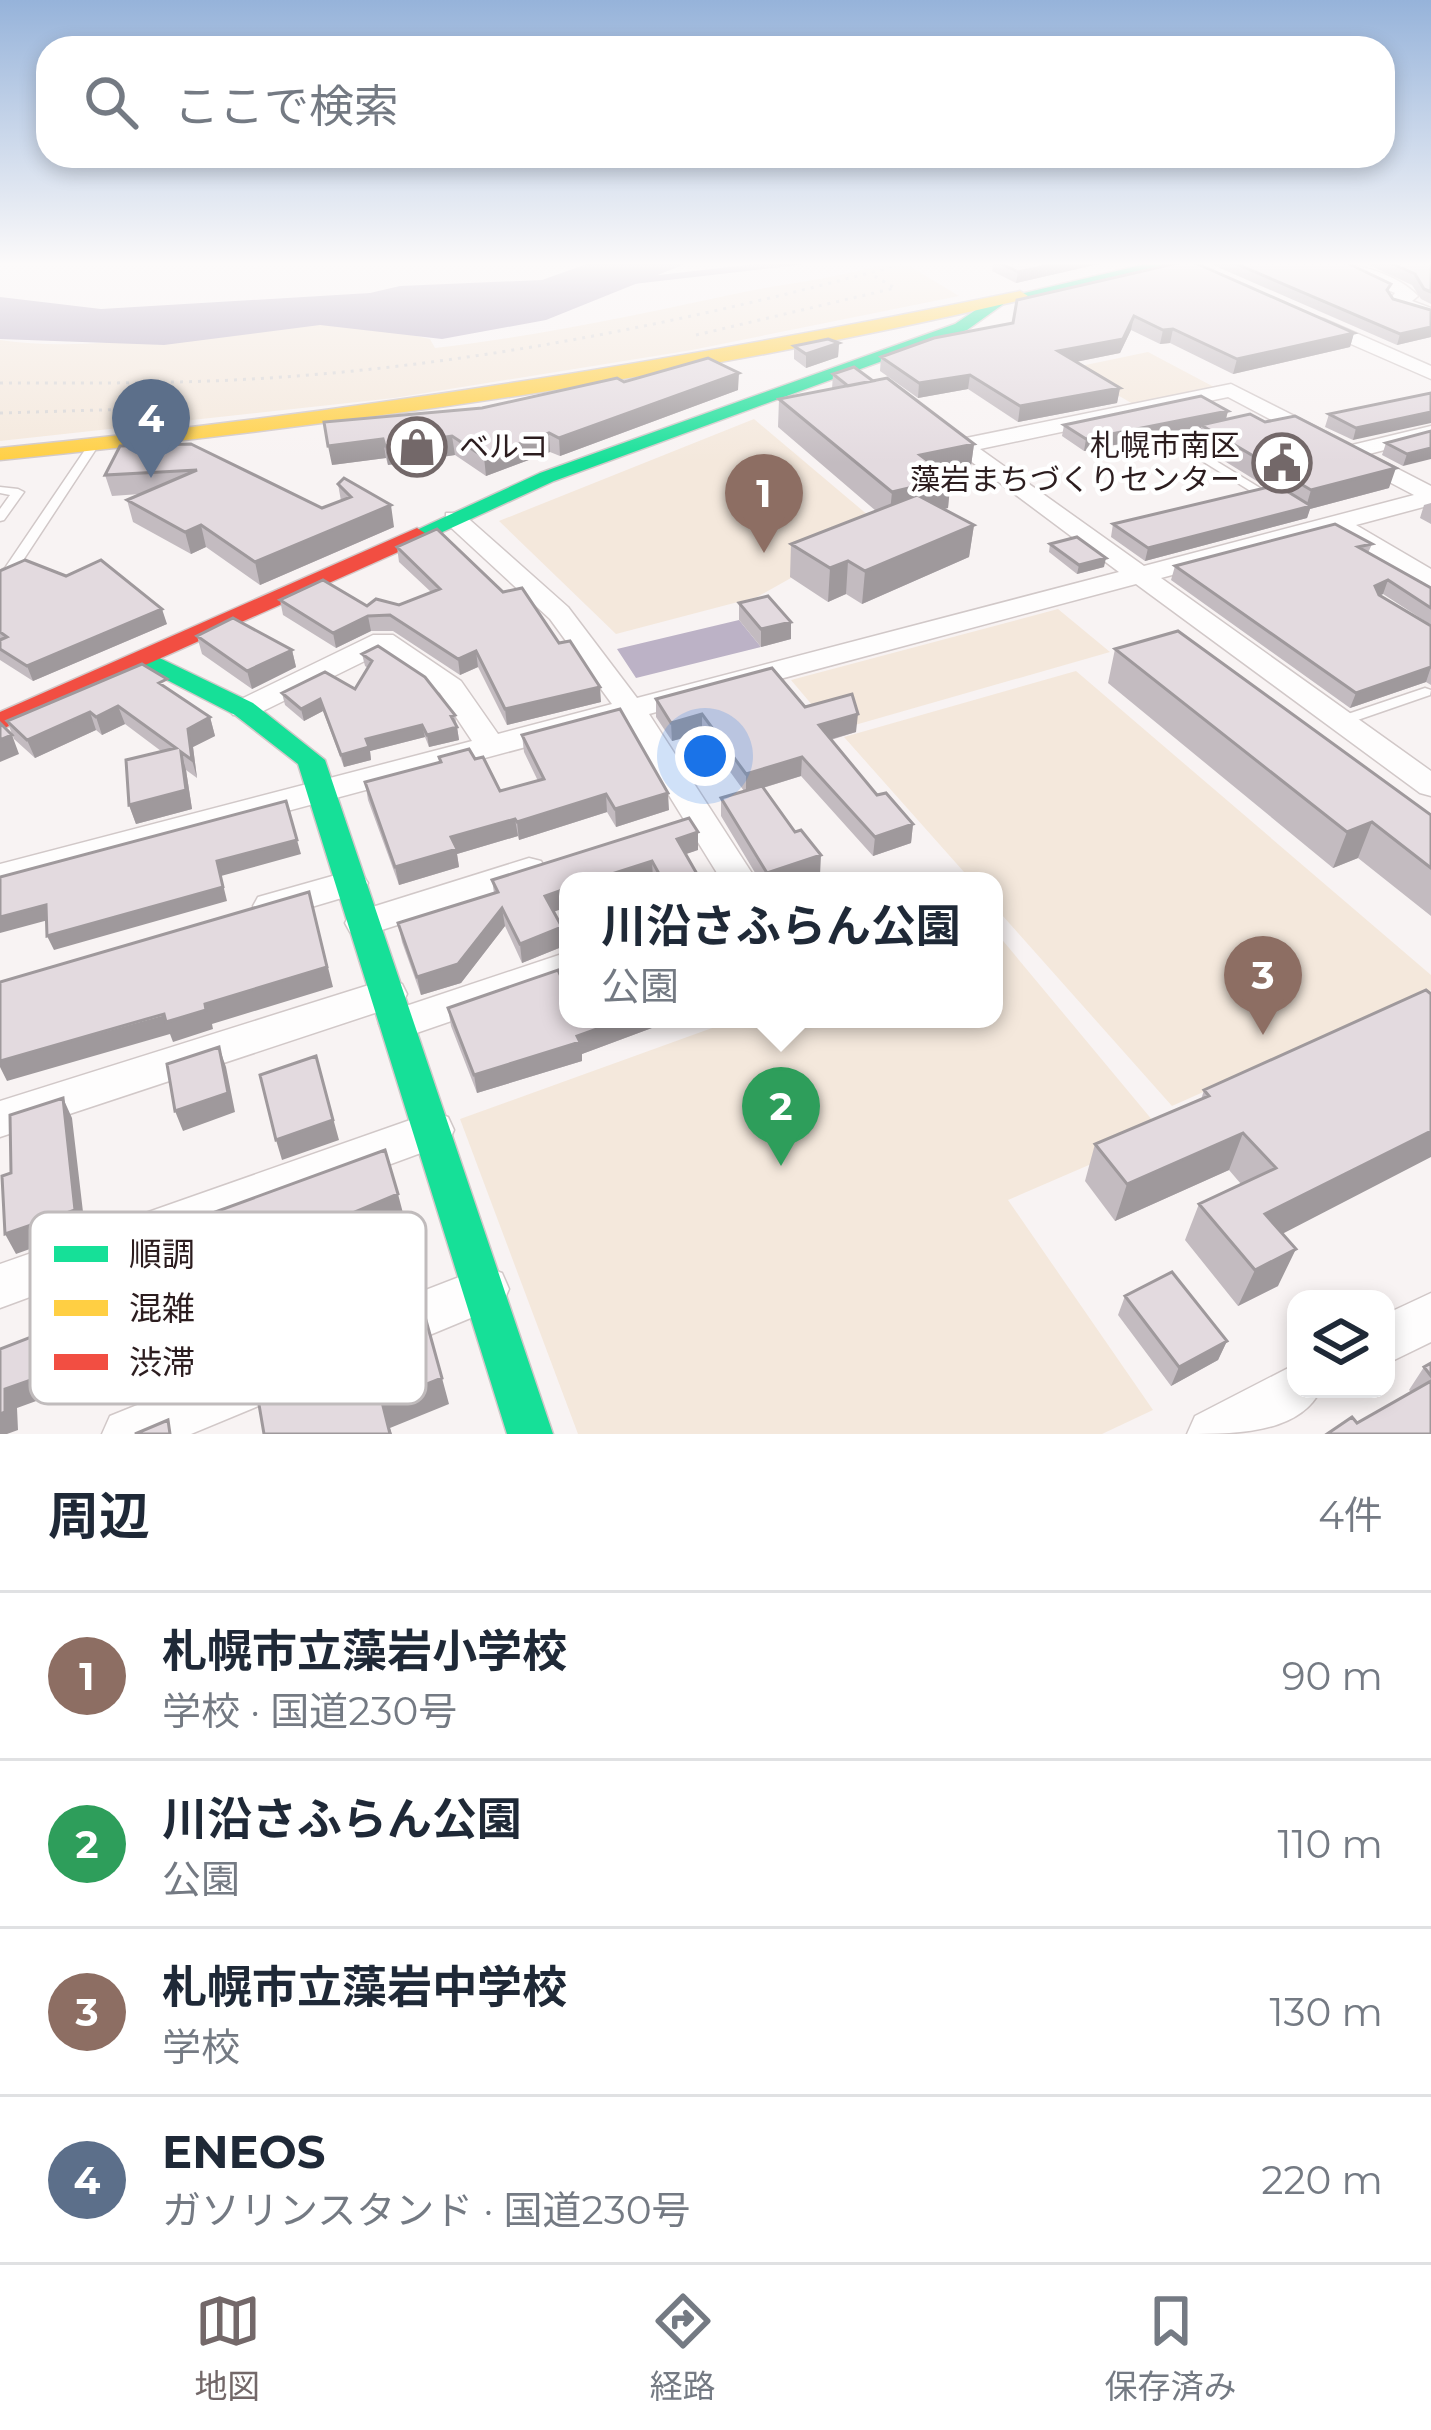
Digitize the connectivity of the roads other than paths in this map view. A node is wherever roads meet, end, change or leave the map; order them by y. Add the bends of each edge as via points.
1 (854, 329) edge
2 (957, 329) edge
3 (1331, 329) edge
4 (1431, 373) edge
5 (925, 419) edge
6 (1240, 427) edge
7 (1431, 431) edge
8 (93, 446) junction
9 (962, 446) junction
10 (1349, 452) junction
11 (0, 454) edge
12 (0, 490) edge
13 (1261, 493) edge
14 (1431, 497) edge
15 (0, 518) edge
16 (454, 518) junction
17 (1335, 524) junction
18 (1140, 575) junction
19 (0, 576) edge
20 (1431, 580) edge
21 (145, 659) junction
22 (1425, 692) dead end
23 (244, 710) junction
24 (631, 710) junction
25 (1341, 721) junction
26 (0, 722) edge
27 (491, 746) junction
28 (1431, 786) edge
29 (322, 790) junction
30 (565, 859) edge
31 (732, 872) edge
32 (0, 876) edge
33 (350, 883) junction
34 (241, 915) edge
35 (363, 923) junction
36 (559, 968) edge
37 (394, 1009) junction
38 (0, 1119) edge
39 (433, 1130) junction
40 (205, 1212) edge
41 (30, 1275) edge
42 (0, 1286) edge
43 (485, 1288) junction
44 (426, 1312) edge
45 (1431, 1316) edge
46 (1395, 1335) edge
47 (1287, 1395) edge
48 (201, 1404) edge
49 (1233, 1430) edge
50 (128, 1434) edge
51 (530, 1434) edge

1 - 8 main road via 578,383
2 - 16 main road via 861,373 588,462
3 - 4 street
5 - 9 street
6 - 13 lane via 1175,441
7 - 10 street
8 - 11 main road
8 - 19 lane
9 - 10 street via 1232,390 1272,419
9 - 18 street
10 - 14 street
12 - 15 lane via 18,492
14 - 17 street
16 - 21 main road
16 - 24 street via 559,613
17 - 18 street
17 - 20 street
18 - 24 street
18 - 25 street
21 - 23 main road
21 - 26 main road
22 - 25 lane
23 - 27 street via 383,641 451,687
23 - 29 main road via 310,760
24 - 27 street
24 - 31 street via 688,820
25 - 28 street
27 - 29 street
29 - 32 street
29 - 33 main road
30 - 35 street
33 - 34 street
33 - 35 main road
35 - 37 main road
36 - 37 street
37 - 38 street
37 - 39 main road
39 - 40 street
39 - 43 main road
41 - 42 street
43 - 44 street
43 - 51 main road
45 - 46 street
47 - 49 street
48 - 50 street

